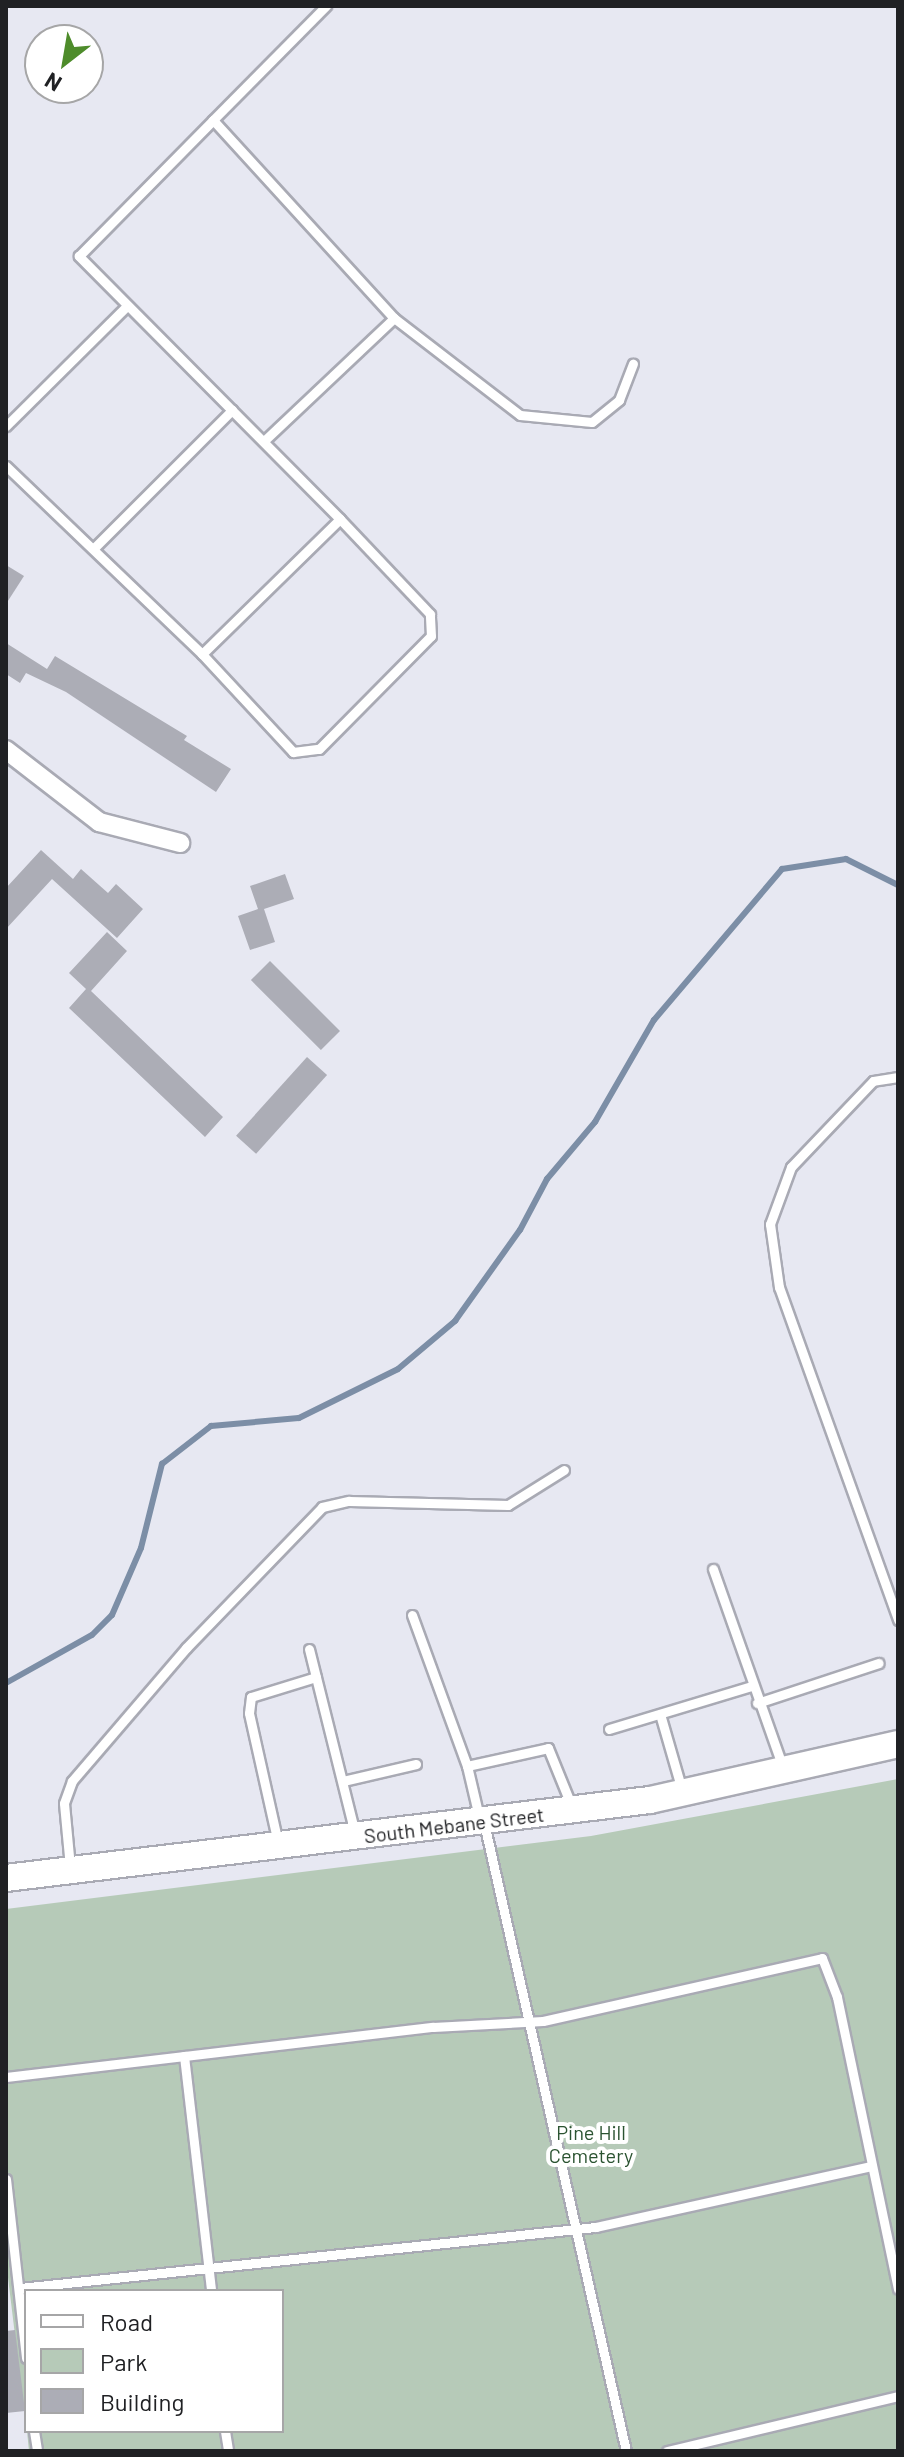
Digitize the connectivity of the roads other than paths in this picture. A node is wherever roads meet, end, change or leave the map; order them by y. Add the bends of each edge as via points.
1 (326, 6) edge
2 (213, 120) junction
3 (127, 306) junction
4 (394, 318) junction
5 (633, 364) dead end
6 (232, 410) junction
7 (6, 426) edge
8 (264, 441) junction
9 (6, 466) edge
10 (340, 519) junction
11 (95, 547) junction
12 (202, 654) junction
13 (6, 750) edge
14 (180, 843) dead end
15 (898, 1077) edge
16 (564, 1470) dead end
17 (713, 1569) dead end
18 (895, 1596) edge
19 (412, 1615) dead end
20 (898, 1620) edge
21 (309, 1649) dead end
22 (879, 1663) dead end
23 (316, 1677) junction
24 (751, 1686) junction
25 (757, 1703) junction
26 (660, 1714) junction
27 (609, 1729) dead end
28 (898, 1744) edge
29 (416, 1764) dead end
30 (467, 1766) junction
31 (784, 1771) junction
32 (343, 1781) junction
33 (683, 1794) junction
34 (573, 1811) junction
35 (482, 1823) junction
36 (356, 1837) junction
37 (279, 1846) junction
38 (70, 1870) junction
39 (6, 1878) edge
40 (527, 2022) junction
41 (184, 2056) junction
42 (6, 2077) edge
43 (871, 2166) junction
44 (6, 2179) edge
45 (575, 2228) junction
46 (206, 2267) junction
47 (20, 2288) junction
48 (211, 2289) edge
49 (898, 2289) edge
50 (24, 2335) edge
51 (898, 2396) edge
52 (626, 2451) edge
53 (667, 2451) edge

1 - 2 lane
2 - 3 lane via 79,256
2 - 4 lane
3 - 6 lane
3 - 7 lane
4 - 5 lane via 520,415 592,422 619,400
4 - 8 lane
6 - 8 lane
6 - 11 lane
8 - 10 lane
9 - 11 lane
10 - 12 lane
10 - 12 lane via 430,614 431,636 319,749 293,752
11 - 12 lane
13 - 14 street via 99,822
15 - 18 lane via 873,1081 791,1167 770,1224 779,1287
16 - 38 lane via 508,1505 349,1501 322,1507 186,1648 72,1781 64,1822
17 - 24 lane
18 - 20 lane
19 - 30 lane
21 - 23 lane
22 - 25 lane
23 - 32 lane
23 - 37 lane via 251,1697 249,1713
24 - 25 lane
24 - 26 lane
25 - 31 lane
26 - 27 lane
26 - 33 lane
28 - 31 street, South Mebane Street
29 - 32 lane
30 - 34 lane via 548,1748
30 - 35 lane
31 - 33 street, South Mebane Street
32 - 36 lane
33 - 34 street, South Mebane Street
34 - 35 street, South Mebane Street
35 - 36 street, South Mebane Street
35 - 40 lane
36 - 37 street, South Mebane Street
37 - 38 street, South Mebane Street
38 - 39 street, South Mebane Street
40 - 41 lane
40 - 43 lane via 822,1958 837,1997
40 - 45 lane
41 - 42 lane
41 - 46 lane
43 - 45 lane
43 - 49 lane
44 - 47 lane
45 - 46 lane
45 - 52 lane
46 - 47 lane
46 - 48 lane
47 - 50 lane
51 - 53 lane

